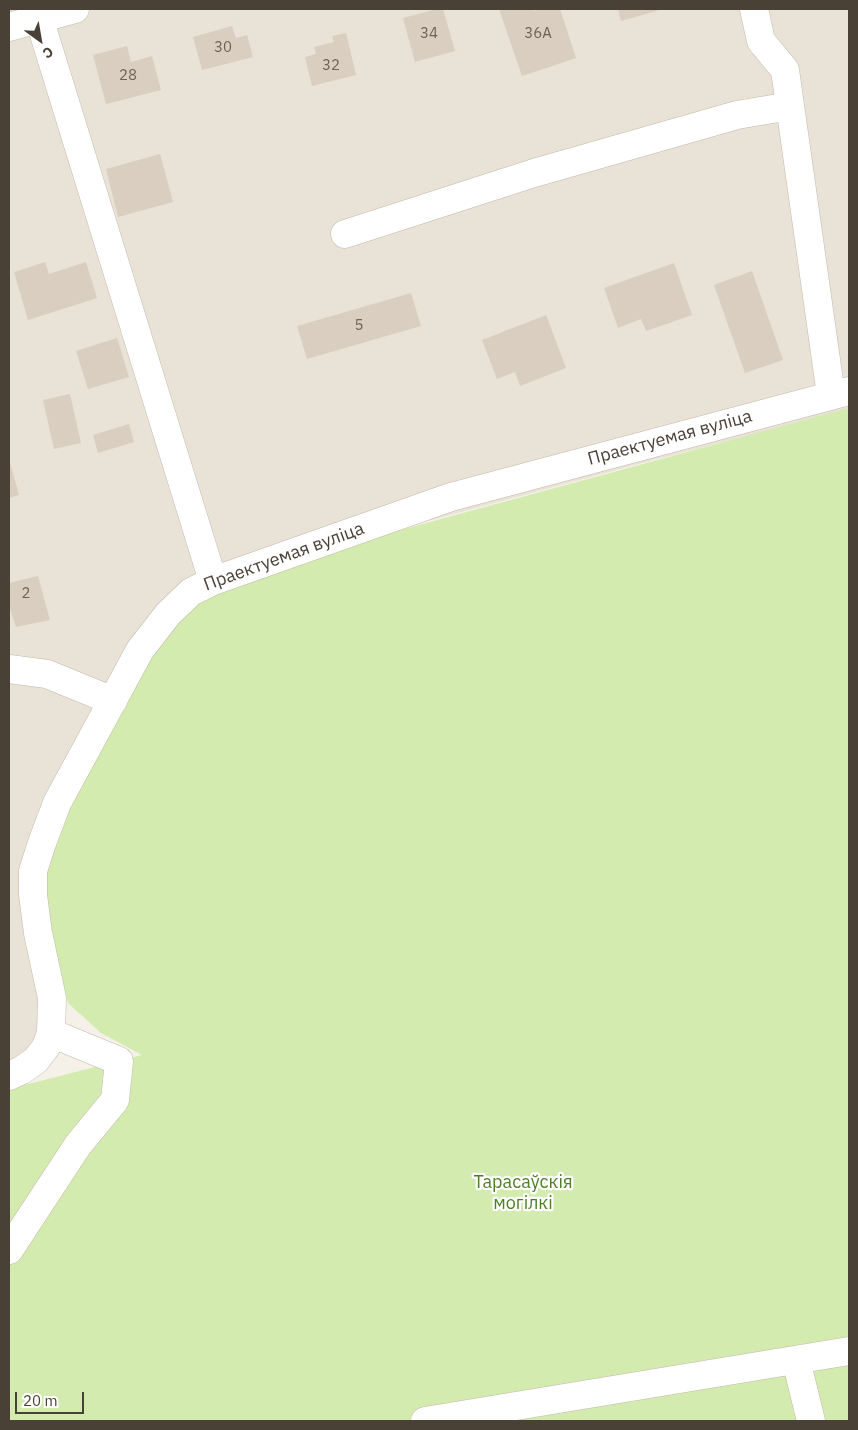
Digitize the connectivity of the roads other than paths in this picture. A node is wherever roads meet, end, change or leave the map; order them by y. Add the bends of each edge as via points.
1 (75, 9) edge
2 (754, 9) edge
3 (39, 18) junction
4 (9, 27) edge
5 (790, 106) junction
6 (345, 234) dead end
7 (840, 393) edge
8 (213, 581) junction
9 (9, 669) edge
10 (113, 701) junction
11 (51, 1033) junction
12 (9, 1076) edge
13 (9, 1250) edge
14 (849, 1351) edge
15 (796, 1360) junction
16 (479, 1417) edge
17 (425, 1421) edge
18 (811, 1421) edge

1 - 3 street
2 - 5 street via 761,42 785,70
3 - 4 street
3 - 8 street
5 - 6 street via 737,115 534,173
5 - 7 street
7 - 8 street, Праектуемая вуліца via 451,496
8 - 10 street, Праектуемая вуліца via 191,592 168,614 140,650
9 - 10 street via 47,674
10 - 11 street, Праектуемая вуліца via 57,803 33,871 35,914 52,998
11 - 12 street, Праектуемая вуліца via 36,1060
11 - 13 street via 119,1061 115,1100 78,1145
14 - 15 street
15 - 16 street
15 - 18 street
16 - 17 street

